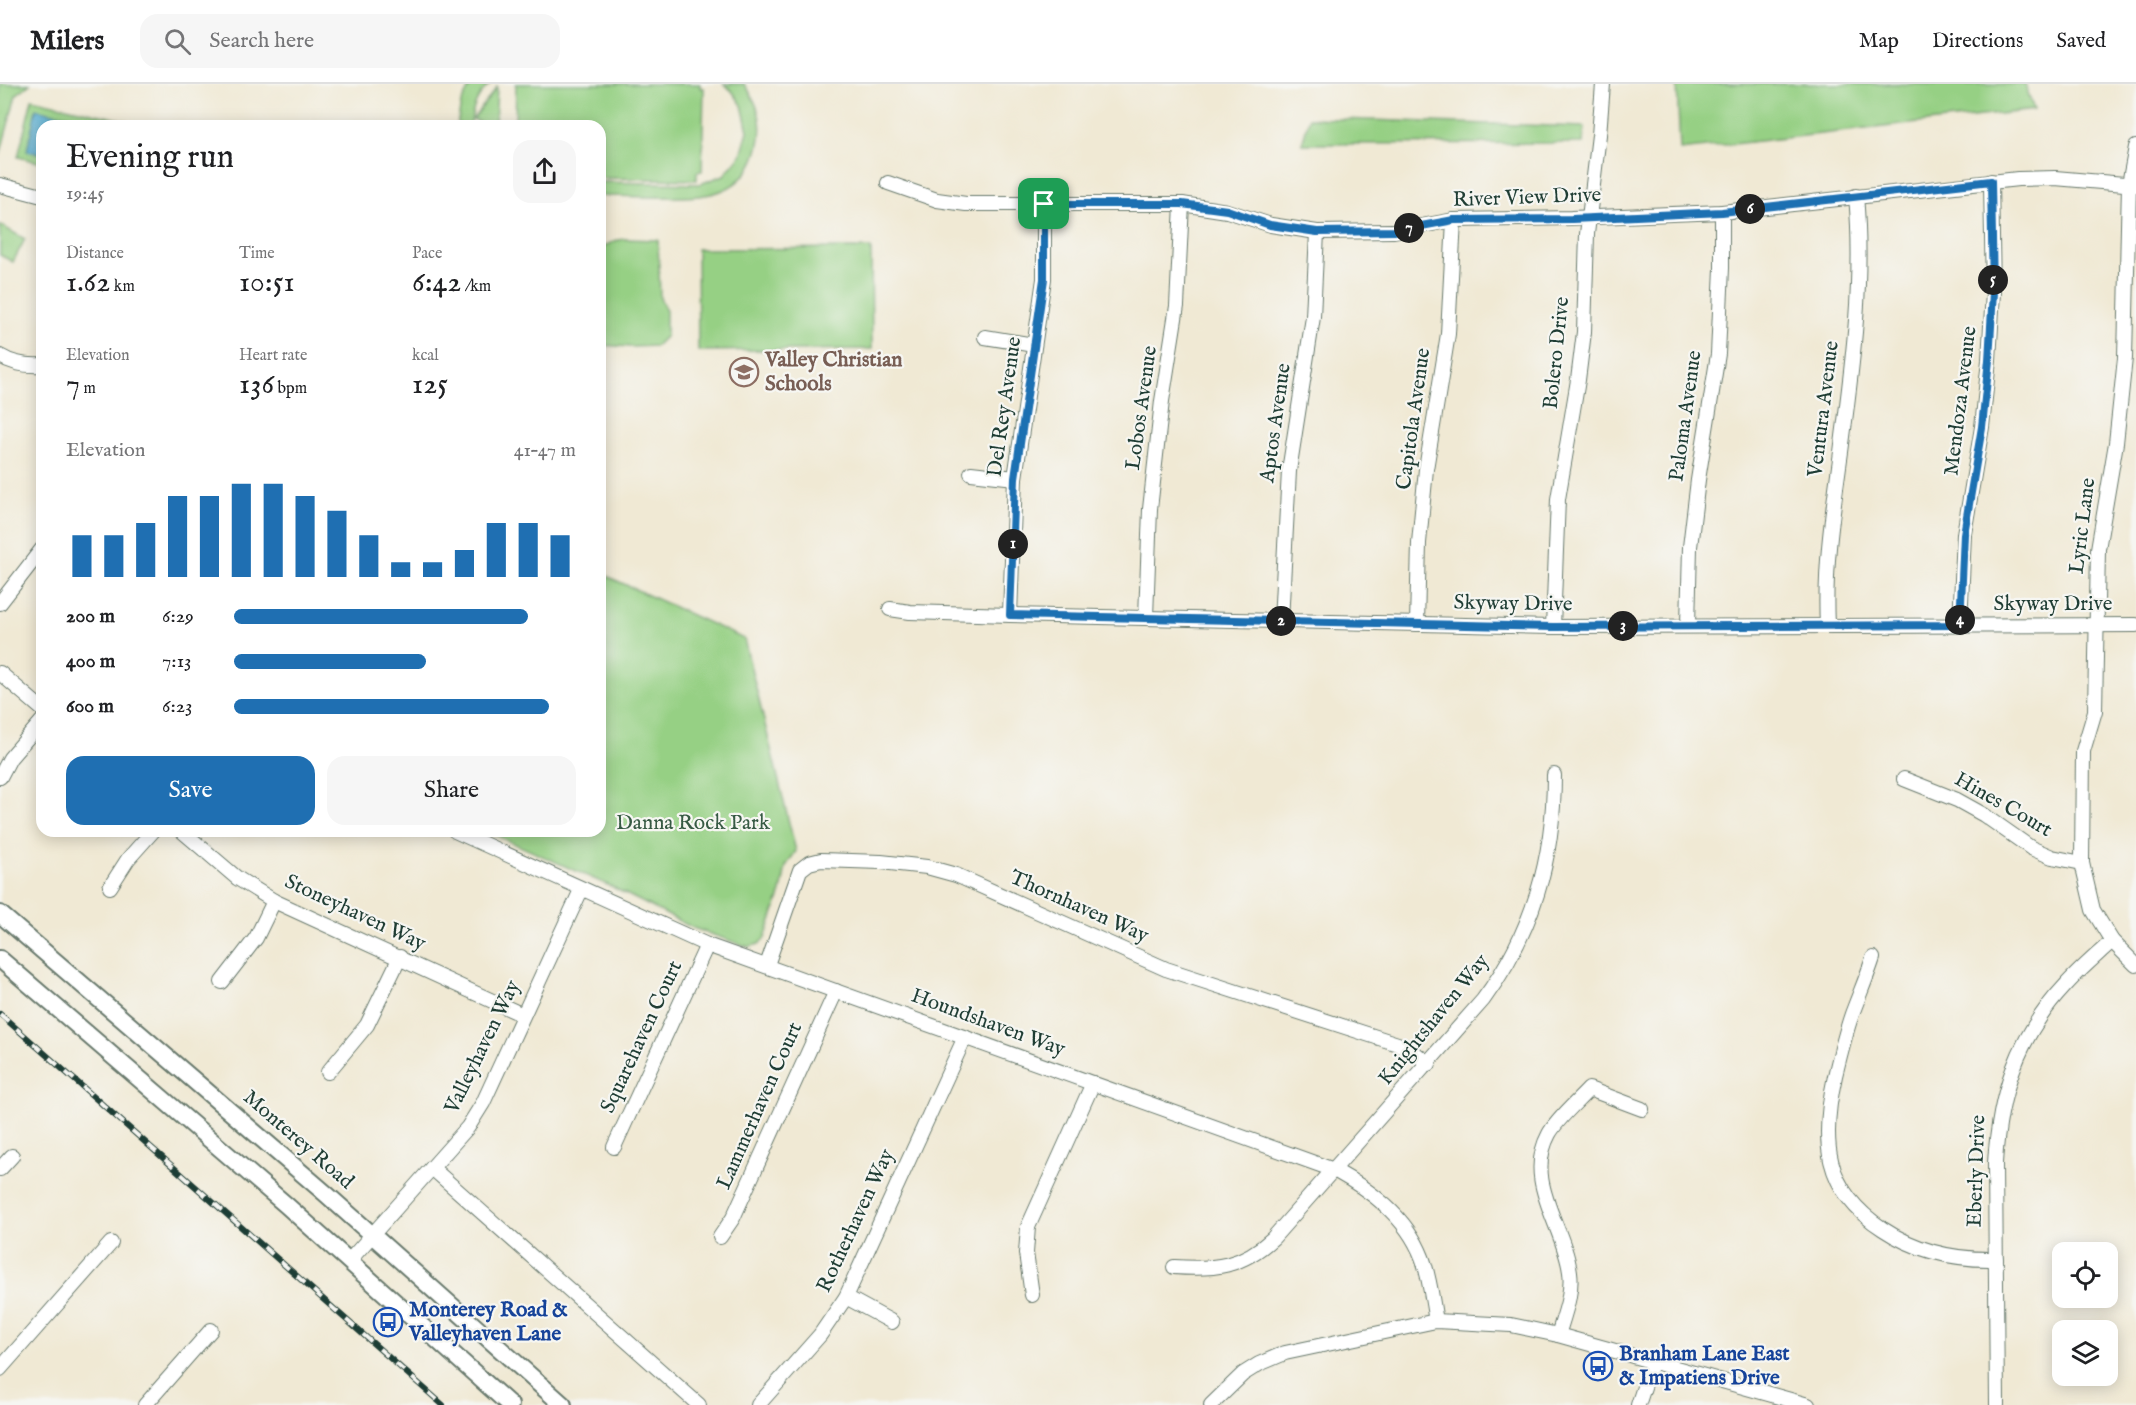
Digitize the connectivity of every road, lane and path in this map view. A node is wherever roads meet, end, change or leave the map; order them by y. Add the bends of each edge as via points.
1 (1603, 84) edge
2 (2136, 147) edge
3 (1991, 181) junction
4 (888, 183) dead end
5 (2132, 184) edge
6 (0, 185) edge
7 (36, 194) edge
8 (1856, 196) junction
9 (1044, 204) junction
10 (1182, 204) junction
11 (1722, 212) junction
12 (1590, 218) junction
13 (1454, 220) junction
14 (1317, 232) junction
15 (985, 337) dead end
16 (1034, 345) junction
17 (0, 356) edge
18 (36, 366) edge
19 (971, 473) dead end
20 (1015, 478) junction
21 (36, 557) edge
22 (0, 603) edge
23 (890, 609) dead end
24 (1010, 615) junction
25 (1146, 617) junction
26 (1281, 621) junction
27 (1417, 624) junction
28 (1688, 625) junction
29 (1827, 625) junction
30 (1960, 625) junction
31 (2096, 625) junction
32 (2136, 625) edge
33 (1553, 627) junction
34 (0, 673) edge
35 (36, 704) edge
36 (36, 728) edge
37 (1554, 775) dead end
38 (0, 777) edge
39 (1904, 779) dead end
40 (148, 837) edge
41 (189, 837) edge
42 (468, 837) edge
43 (2082, 863) junction
44 (110, 887) dead end
45 (581, 890) junction
46 (274, 900) junction
47 (0, 914) edge
48 (2112, 942) junction
49 (707, 945) junction
50 (400, 957) junction
51 (1873, 958) dead end
52 (0, 959) edge
53 (766, 965) junction
54 (2136, 965) edge
55 (222, 982) dead end
56 (836, 991) junction
57 (523, 1015) junction
58 (965, 1037) junction
59 (1428, 1064) junction
60 (328, 1072) dead end
61 (1093, 1083) junction
62 (1642, 1109) dead end
63 (614, 1147) dead end
64 (12, 1156) dead end
65 (432, 1168) junction
66 (0, 1169) edge
67 (1334, 1170) junction
68 (372, 1235) junction
69 (720, 1238) dead end
70 (111, 1243) dead end
71 (1996, 1258) junction
72 (349, 1261) junction
73 (1174, 1267) dead end
74 (1032, 1294) dead end
75 (846, 1297) junction
76 (1436, 1321) junction
77 (892, 1322) dead end
78 (211, 1330) dead end
79 (1558, 1335) junction
80 (1652, 1363) junction
81 (0, 1369) edge
82 (145, 1405) edge
83 (510, 1405) edge
84 (563, 1405) edge
85 (699, 1405) edge
86 (758, 1405) edge
87 (1211, 1405) edge
88 (1638, 1405) edge
89 (1808, 1405) edge
90 (1997, 1405) edge

1 - 12 street, Bolero Drive
2 - 5 street, Lyric Lane
3 - 5 street, River View Drive via 2055,178
3 - 8 street, River View Drive
3 - 30 street, Mendoza Avenue via 1993,292 1989,360 1964,534
4 - 9 street, River View Drive via 937,200 966,204
5 - 31 street, Lyric Lane via 2125,358 2098,549
6 - 7 street
8 - 11 street, River View Drive
8 - 29 street, Ventura Avenue via 1853,365 1827,554
9 - 10 street, River View Drive
9 - 16 street, Del Rey Avenue via 1044,279
10 - 14 street, River View Drive via 1227,210 1270,225
10 - 25 street, Lobos Avenue via 1177,306 1150,509
11 - 12 street, River View Drive
11 - 28 street, Paloma Avenue via 1718,354 1690,547
12 - 13 street, River View Drive
12 - 33 street, Bolero Drive via 1584,332 1558,500
13 - 14 street, River View Drive via 1394,231
13 - 27 street, Capitola Avenue via 1448,334 1426,469 1419,543
14 - 26 street, Aptos Avenue via 1312,317 1289,471
15 - 16 street
16 - 20 street, Del Rey Avenue
17 - 18 street
19 - 20 street
20 - 24 street, Del Rey Avenue
21 - 22 street
23 - 24 street, Skyway Drive
24 - 25 street, Skyway Drive
25 - 26 street, Skyway Drive
26 - 27 street, Skyway Drive
27 - 33 street, Skyway Drive
28 - 29 street, Skyway Drive
28 - 33 street, Skyway Drive
29 - 30 street, Skyway Drive
30 - 31 street, Skyway Drive
31 - 32 street, Skyway Drive
31 - 43 street, Lyric Lane via 2095,711 2083,751
34 - 35 street
36 - 38 street via 10,758
37 - 59 street, Knightshaven Way via 1549,852 1536,901 1516,948 1483,1000
39 - 43 street, Hines Court via 1957,800 2031,848
40 - 44 street
41 - 46 street, Stoneyhaven Way via 237,878
42 - 45 street, Houndshaven Way
43 - 48 street, Lyric Lane via 2093,910
45 - 49 street, Houndshaven Way
45 - 57 street, Valleyhaven Way
46 - 50 street, Stoneyhaven Way
46 - 55 street via 256,938
47 - 68 main road, Monterey Road
48 - 54 street, Lyric Lane
48 - 71 street, Eberly Drive via 2064,987 2032,1028 2014,1064 2001,1103 1997,1131
49 - 53 street, Houndshaven Way
49 - 63 street, Squarehaven Court
50 - 57 street, Stoneyhaven Way
50 - 60 street via 367,1025
51 - 71 street via 1852,1015 1831,1095 1827,1127 1833,1173 1867,1219 1893,1235 1923,1249 1959,1258
52 - 72 main road
53 - 56 street, Houndshaven Way
53 - 59 street, Thornhaven Way via 800,870 809,863 881,862 927,867 956,875 1166,969 1407,1047
56 - 58 street, Houndshaven Way
56 - 69 street, Lammerhaven Court via 733,1218
57 - 65 street, Valleyhaven Way via 483,1102 468,1127
58 - 61 street, Houndshaven Way
58 - 75 street, Rotherhaven Way
59 - 67 street, Knightshaven Way
61 - 67 street, Houndshaven Way
61 - 74 street via 1028,1227 1026,1253
62 - 79 street via 1589,1089 1549,1133 1540,1176 1570,1274
64 - 66 street
65 - 68 street, Valleyhaven Way
65 - 85 street
67 - 73 street, Knightshaven Way via 1257,1253 1231,1265
67 - 76 street, Houndshaven Way via 1365,1187 1412,1236 1423,1258
68 - 72 street, Valleyhaven Way
68 - 84 main road, Monterey Road
70 - 81 street
71 - 90 street, Eberly Drive
72 - 83 main road
75 - 77 street
75 - 86 street, Rotherhaven Way via 820,1335
76 - 79 street via 1511,1325
76 - 87 street via 1285,1353 1243,1374
78 - 82 street
79 - 80 street
80 - 88 street
80 - 89 street

